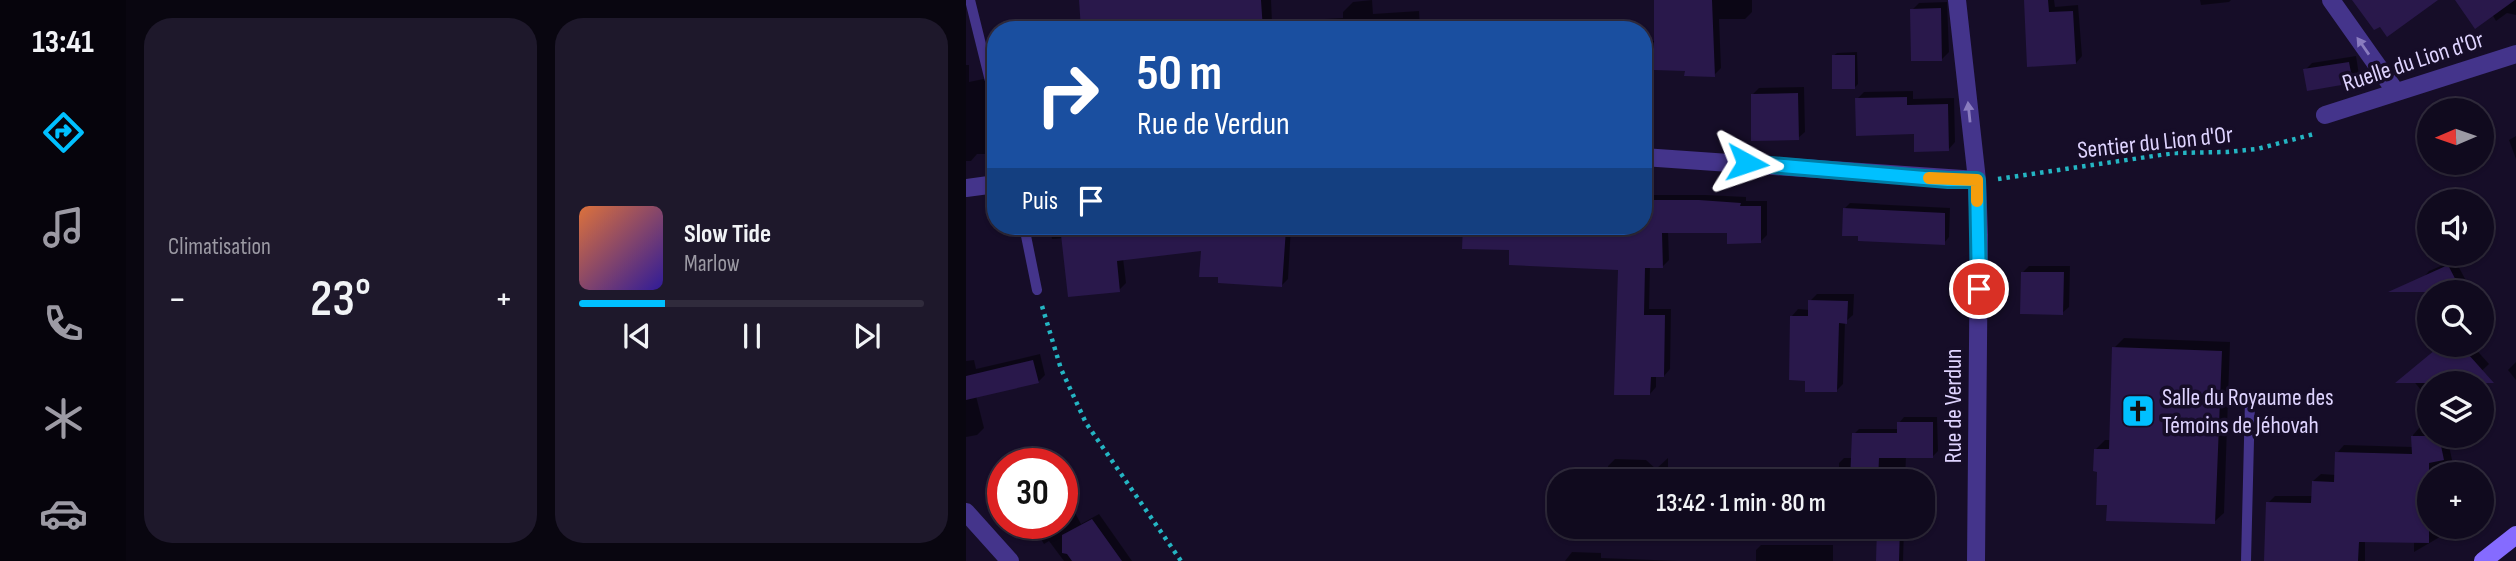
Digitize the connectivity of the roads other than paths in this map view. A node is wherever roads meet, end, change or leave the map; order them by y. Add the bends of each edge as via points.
1 (970, 0) edge
2 (1957, 0) edge
3 (2330, 0) edge
4 (2516, 54) edge
5 (987, 69) edge
6 (2396, 92) junction
7 (2325, 115) road end
8 (1652, 158) edge
9 (1977, 180) junction
10 (987, 185) edge
11 (966, 188) edge
12 (1026, 235) edge
13 (1037, 290) road end
14 (2250, 400) dead end
15 (966, 512) edge
16 (2516, 535) edge
17 (1010, 561) edge
18 (1976, 561) edge
19 (2246, 561) edge
20 (2483, 561) edge

1 - 5 lane
9 -> 2 street, Rue de Verdun
6 -> 3 street
4 - 6 street, Ruelle du Lion d'Or
6 - 7 street, Ruelle du Lion d'Or
8 - 9 street
9 - 18 street, Rue de Verdun
10 - 11 street
12 - 13 lane
14 - 19 lane
15 - 17 street
16 - 20 main road

